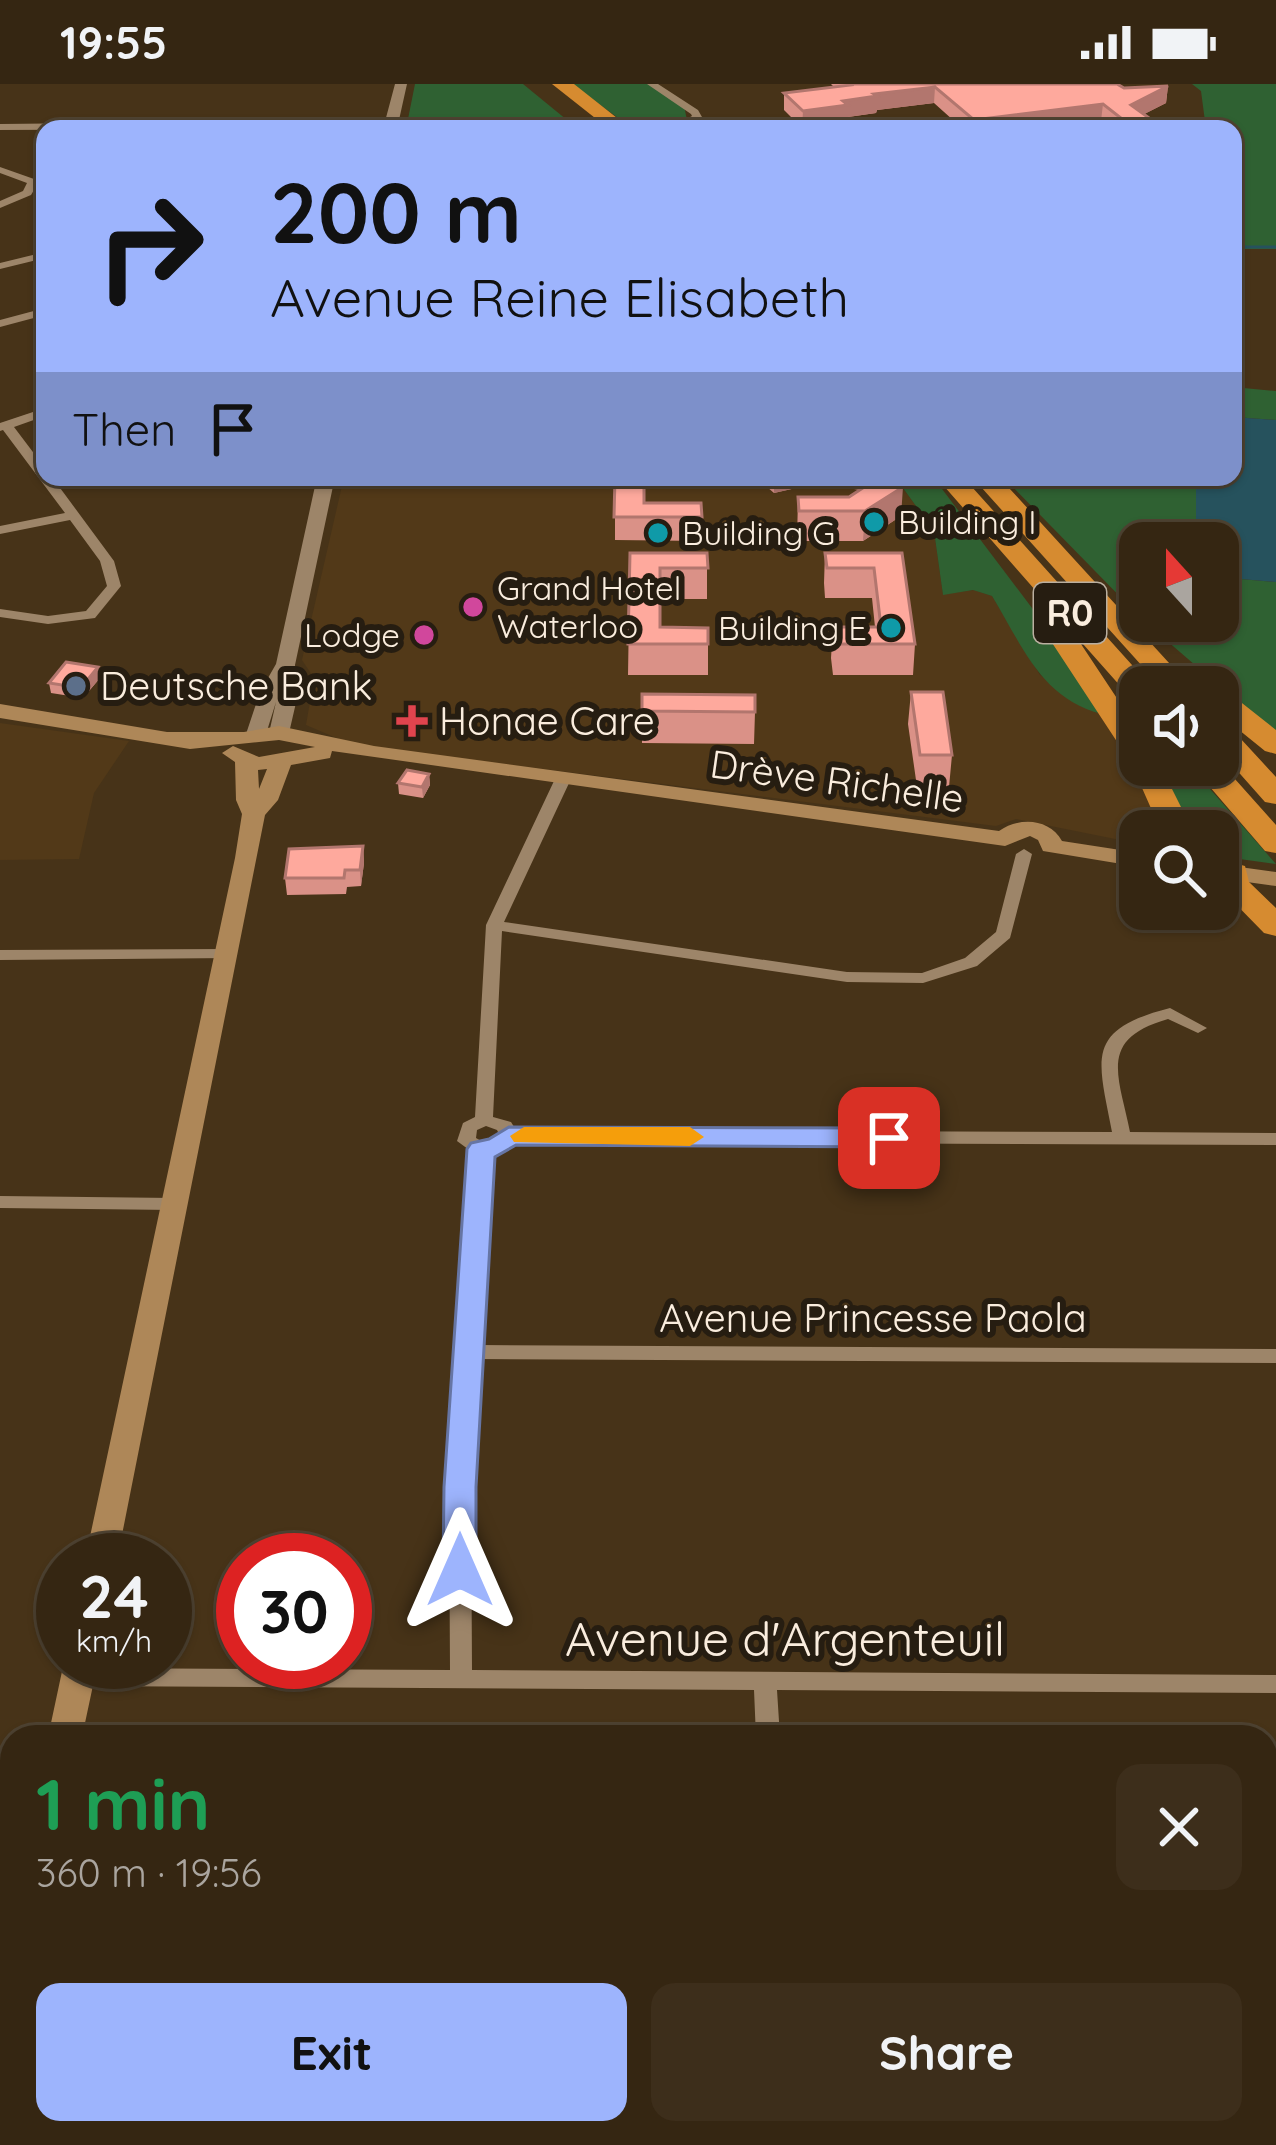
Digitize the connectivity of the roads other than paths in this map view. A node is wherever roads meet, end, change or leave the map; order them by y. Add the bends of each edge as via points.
1 (401, 84) edge
2 (535, 84) edge
3 (562, 84) edge
4 (652, 84) edge
5 (396, 120) edge
6 (581, 120) edge
7 (609, 120) edge
8 (694, 120) edge
9 (0, 127) edge
10 (36, 127) edge
11 (0, 170) edge
12 (36, 181) edge
13 (36, 185) edge
14 (0, 205) edge
15 (36, 257) edge
16 (0, 266) edge
17 (36, 314) edge
18 (0, 324) edge
19 (36, 415) edge
20 (3, 426) edge
21 (36, 466) edge
22 (52, 486) edge
23 (324, 486) edge
24 (957, 486) edge
25 (993, 486) edge
26 (74, 515) junction
27 (0, 530) edge
28 (1000, 534) junction
29 (1093, 595) junction
30 (0, 613) edge
31 (1159, 666) edge
32 (1182, 666) edge
33 (1119, 668) edge
34 (0, 711) edge
35 (1239, 715) edge
36 (1119, 723) edge
37 (1276, 745) edge
38 (266, 747) junction
39 (1239, 754) edge
40 (562, 781) junction
41 (1225, 786) edge
42 (1276, 795) edge
43 (254, 814) junction
44 (1276, 844) edge
45 (1015, 847) junction
46 (1119, 857) edge
47 (1239, 874) edge
48 (1276, 879) edge
49 (1239, 890) edge
50 (494, 925) junction
51 (1276, 926) edge
52 (226, 954) junction
53 (0, 955) edge
54 (1198, 1028) dead end
55 (484, 1120) junction
56 (509, 1136) junction
57 (1122, 1139) junction
58 (1276, 1139) edge
59 (481, 1149) junction
60 (0, 1202) edge
61 (174, 1204) junction
62 (470, 1352) junction
63 (1276, 1356) edge
64 (107, 1533) edge
65 (192, 1673) edge
66 (461, 1679) junction
67 (765, 1681) junction
68 (1276, 1684) edge
69 (75, 1689) edge
70 (68, 1725) edge
71 (767, 1725) edge

1 - 5 street
2 - 6 highway
3 - 7 highway
4 - 8 street via 695,112
9 - 10 street
11 - 12 street
13 - 14 street
15 - 16 street
17 - 18 street
19 - 20 street
20 - 21 street
22 - 26 street
23 - 38 street via 286,664 288,694
24 - 28 highway, R0
25 - 29 highway, R0
26 - 27 street
26 - 30 street via 113,574 100,607 72,619
28 - 33 highway, R0
28 - 36 highway via 1000,549
29 - 31 highway, R0
29 - 32 highway
34 - 38 main road, Drève Richelle
35 - 37 highway
38 - 40 main road, Drève Richelle via 374,753
38 - 43 main road via 248,800
38 - 43 main road via 266,800
39 - 42 highway
40 - 45 main road, Drève Richelle
40 - 50 street
41 - 44 highway
43 - 52 main road
45 - 46 main road
45 - 50 street via 1004,934 959,968 923,977 847,977
47 - 48 main road
49 - 51 highway
50 - 55 street
52 - 53 street
52 - 61 main road
54 - 57 street via 1170,1013 1110,1043 1106,1061
55 - 56 street via 500,1123
55 - 59 street via 465,1136
56 - 57 street
56 - 59 street
57 - 58 street
59 - 62 street
60 - 61 street
61 - 64 main road
62 - 63 street, Avenue Princesse Paola
62 - 66 street via 460,1487
65 - 66 street, Avenue d'Argenteuil
66 - 67 street, Avenue d'Argenteuil
67 - 68 street, Avenue d'Argenteuil
67 - 71 street
69 - 70 main road

